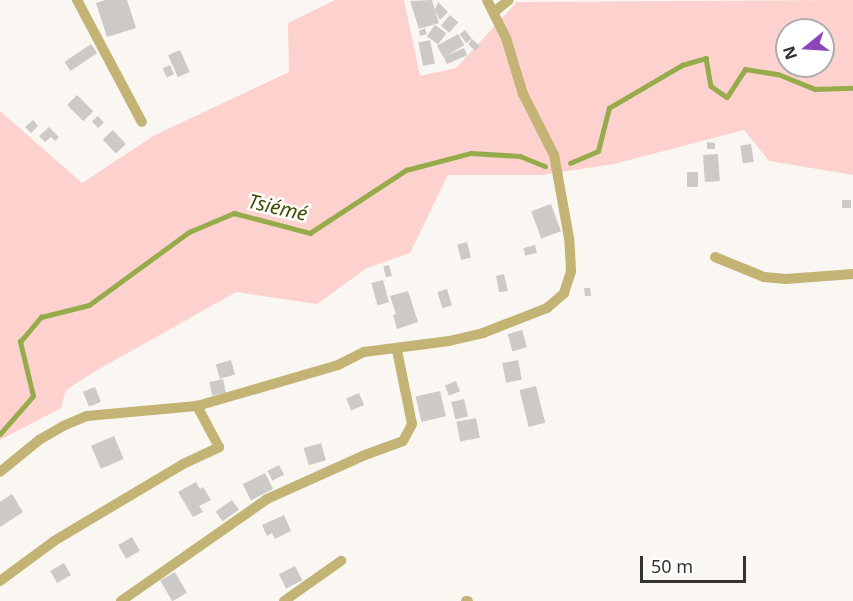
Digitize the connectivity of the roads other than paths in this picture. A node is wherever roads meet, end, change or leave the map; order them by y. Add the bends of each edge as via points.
1 (77, 0) edge
2 (487, 0) edge
3 (509, 0) edge
4 (494, 12) junction
5 (142, 122) dead end
6 (715, 257) dead end
7 (853, 274) edge
8 (397, 350) junction
9 (197, 406) junction
10 (0, 472) edge
11 (341, 561) dead end
12 (0, 581) edge
13 (121, 601) edge
14 (284, 601) edge

1 - 5 street
2 - 4 street
3 - 4 street
4 - 8 street via 522,94 554,155 571,271 564,293 527,318 449,342
6 - 7 street via 764,277
8 - 9 street via 364,352 338,365
8 - 13 street via 412,424 403,441 267,499
9 - 10 street via 87,417 39,440
9 - 12 street via 219,447 183,464 54,541
11 - 14 street

